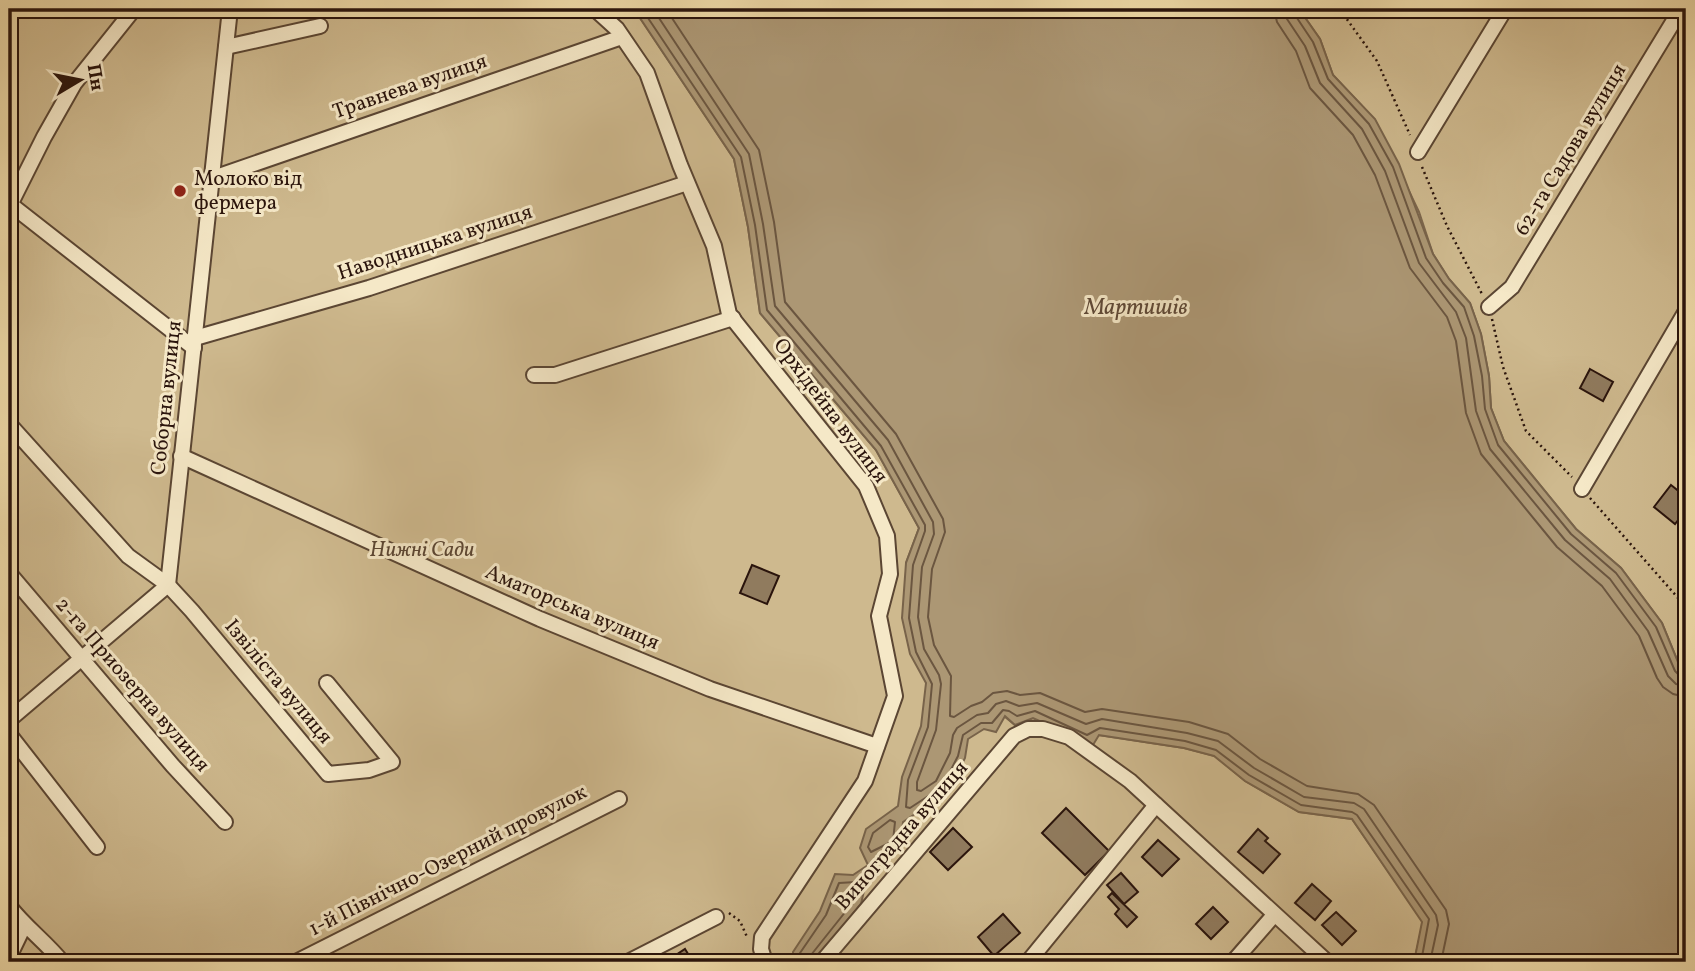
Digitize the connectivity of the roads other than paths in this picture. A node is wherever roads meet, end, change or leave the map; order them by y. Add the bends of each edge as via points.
1 (134, 9) edge
2 (230, 9) edge
3 (595, 9) edge
4 (1505, 9) edge
5 (1681, 9) edge
6 (320, 26) dead end
7 (622, 37) junction
8 (226, 47) junction
9 (1418, 152) dead end
10 (212, 178) junction
11 (687, 183) junction
12 (9, 205) edge
13 (1489, 307) dead end
14 (1686, 311) edge
15 (733, 318) junction
16 (194, 343) junction
17 (534, 375) dead end
18 (9, 424) edge
19 (181, 456) junction
20 (1582, 489) dead end
21 (9, 573) edge
22 (168, 585) junction
23 (82, 658) junction
24 (327, 683) dead end
25 (9, 720) edge
26 (9, 734) edge
27 (877, 746) junction
28 (619, 799) dead end
29 (1156, 805) junction
30 (225, 822) dead end
31 (97, 847) dead end
32 (9, 906) edge
33 (1274, 915) junction
34 (716, 917) road end
35 (24, 926) junction
36 (9, 957) edge
37 (62, 962) edge
38 (296, 962) edge
39 (628, 962) edge
40 (765, 962) edge
41 (822, 962) edge
42 (1028, 962) edge
43 (1233, 962) edge
44 (1327, 962) edge

1 - 12 street via 74,84
2 - 8 street, Соборна вулиця
3 - 7 street, Орхідейна вулиця
4 - 9 street
5 - 13 street, 62-га Садова вулиця via 1513,287
6 - 8 street
7 - 10 street, Травнева вулиця
7 - 11 street, Орхідейна вулиця via 647,73
8 - 10 street, Соборна вулиця
10 - 16 street, Соборна вулиця
11 - 15 street, Орхідейна вулиця via 714,246
11 - 16 street, Наводницька вулиця
12 - 16 street
14 - 20 street
15 - 17 street via 555,375
15 - 27 street, Орхідейна вулиця via 866,486 887,536 890,573 879,616 895,696
16 - 19 street, Соборна вулиця
18 - 22 street via 128,556
19 - 22 street, Соборна вулиця
19 - 27 street, Аматорська вулиця via 552,624 710,689
21 - 23 street, 2-га Приозерна вулиця
22 - 23 street
22 - 24 street, Ізвіліста вулиця via 328,774 369,770 392,762
23 - 25 street
23 - 30 street, 2-га Приозерна вулиця
26 - 31 street
27 - 40 street, Орхідейна вулиця via 865,781 762,937
28 - 38 street, 1-й Північно-Озерний провулок
29 - 33 street
29 - 41 street, Виноградна вулиця via 1130,780 1069,737 1028,729 1014,736
29 - 42 street
32 - 35 street
33 - 43 street
33 - 44 street
34 - 39 street
35 - 36 street
35 - 37 street

